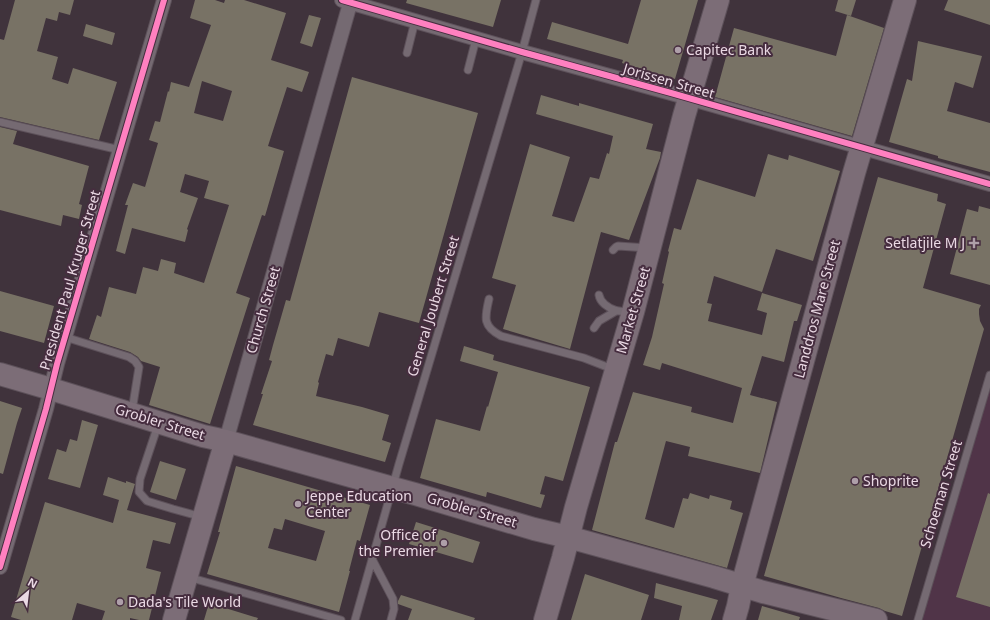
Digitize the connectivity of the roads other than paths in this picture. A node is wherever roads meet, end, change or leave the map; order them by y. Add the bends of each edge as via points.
1 (164, 0) edge
2 (536, 0) edge
3 (718, 0) edge
4 (905, 0) edge
5 (348, 1) edge
6 (415, 21) junction
7 (476, 39) junction
8 (522, 52) junction
9 (408, 53) dead end
10 (468, 70) dead end
11 (689, 98) junction
12 (0, 122) edge
13 (862, 148) junction
14 (120, 150) junction
15 (990, 184) edge
16 (650, 248) junction
17 (613, 250) dead end
18 (599, 295) dead end
19 (489, 299) dead end
20 (624, 311) junction
21 (594, 328) dead end
22 (65, 337) junction
23 (616, 371) junction
24 (0, 374) edge
25 (990, 375) edge
26 (51, 389) junction
27 (131, 414) junction
28 (159, 422) junction
29 (226, 441) junction
30 (393, 488) junction
31 (203, 518) junction
32 (568, 537) junction
33 (372, 559) junction
34 (0, 567) edge
35 (186, 577) junction
36 (742, 586) junction
37 (174, 620) edge
38 (341, 620) edge
39 (355, 620) edge
40 (391, 620) edge
41 (545, 620) edge
42 (734, 620) edge
43 (876, 620) edge
44 (918, 620) edge

1 - 14 street, President Paul Kruger Street
2 - 8 lane, General Joubert Street
3 - 11 main road, Market Street
4 - 13 main road, Landdros Mare Street
5 - 6 street, Jorissen Street
5 - 29 street, Church Street
6 - 7 street, Jorissen Street
6 - 9 lane
7 - 8 street, Jorissen Street
7 - 10 lane
8 - 11 street, Jorissen Street
8 - 30 lane, General Joubert Street
11 - 13 street, Jorissen Street
11 - 16 main road, Market Street
12 - 14 lane
13 - 15 street, Jorissen Street
13 - 36 main road, Landdros Mare Street
14 - 22 street, President Paul Kruger Street
16 - 17 lane via 618,246
16 - 20 main road, Market Street
18 - 20 lane via 604,304
19 - 23 lane via 486,315 488,327 493,332 584,358
20 - 21 lane via 599,321
20 - 23 main road, Market Street
22 - 26 street, President Paul Kruger Street
22 - 27 lane via 135,361 139,367
23 - 32 main road, Market Street
24 - 26 main road, Grobler Street
25 - 44 lane, Schoeman Street
26 - 27 main road, Grobler Street
26 - 34 street, President Paul Kruger Street
27 - 28 main road, Grobler Street
28 - 29 main road, Grobler Street
28 - 31 lane via 140,479 139,492 147,501
29 - 30 main road, Grobler Street
29 - 31 main road, Church Street
30 - 32 main road, Grobler Street
30 - 33 lane, General Joubert Street
31 - 35 main road, Church Street
32 - 36 main road, Grobler Street
32 - 41 main road, Market Street
33 - 39 lane, General Joubert Street
33 - 40 lane via 392,600 394,609
35 - 37 main road, Church Street
35 - 38 lane
36 - 42 main road, Landdros Mare Street
36 - 43 main road, Grobler Street

